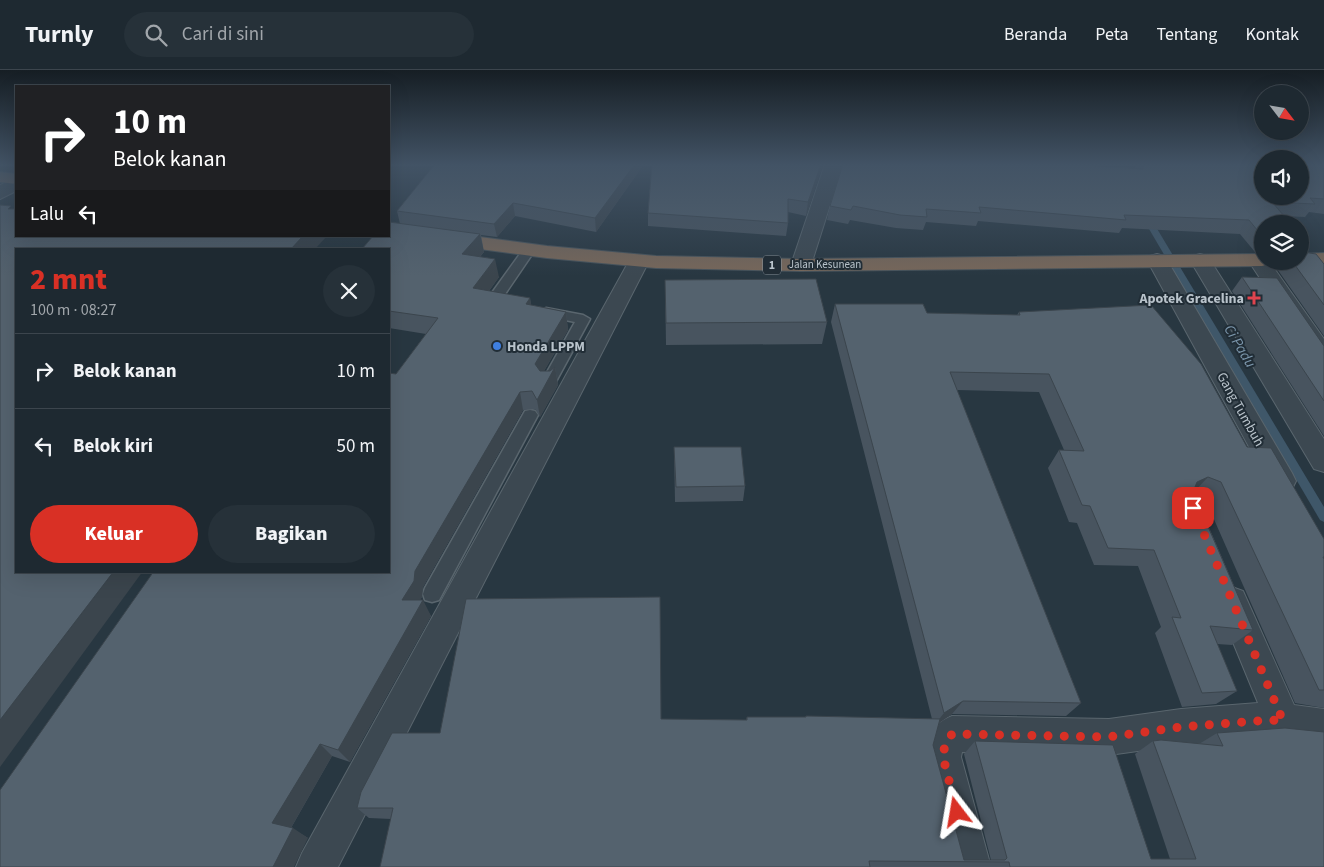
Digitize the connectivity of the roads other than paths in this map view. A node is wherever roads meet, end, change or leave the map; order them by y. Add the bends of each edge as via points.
1 (822, 201) edge
2 (382, 237) edge
3 (529, 250) junction
4 (1324, 259) edge
5 (1157, 260) junction
6 (1200, 260) junction
7 (1254, 260) edge
8 (1309, 260) edge
9 (639, 261) junction
10 (801, 265) junction
11 (1267, 270) edge
12 (515, 307) edge
13 (534, 310) edge
14 (1324, 357) edge
15 (548, 383) edge
16 (530, 415) dead end
17 (1324, 462) edge
18 (1294, 502) edge
19 (1220, 572) edge
20 (432, 594) dead end
21 (1283, 721) junction
22 (1324, 727) edge
23 (316, 867) edge
24 (971, 867) edge

1 - 10 street
2 - 3 highway, Jalan Kesunean / 1
3 - 9 highway, Jalan Kesunean / 1
3 - 12 lane via 493,302
4 - 8 highway
5 - 6 highway, Jalan Kesunean / 1
5 - 10 highway, Jalan Kesunean / 1
5 - 18 street, Gang Tumbuh
6 - 7 highway, Jalan Kesunean / 1
6 - 17 street
9 - 10 highway, Jalan Kesunean / 1
9 - 23 street
11 - 14 street
13 - 15 lane via 582,319
16 - 20 lane
19 - 21 street
21 - 22 street
21 - 24 street via 1181,727 1113,751 952,734 945,744 943,757

